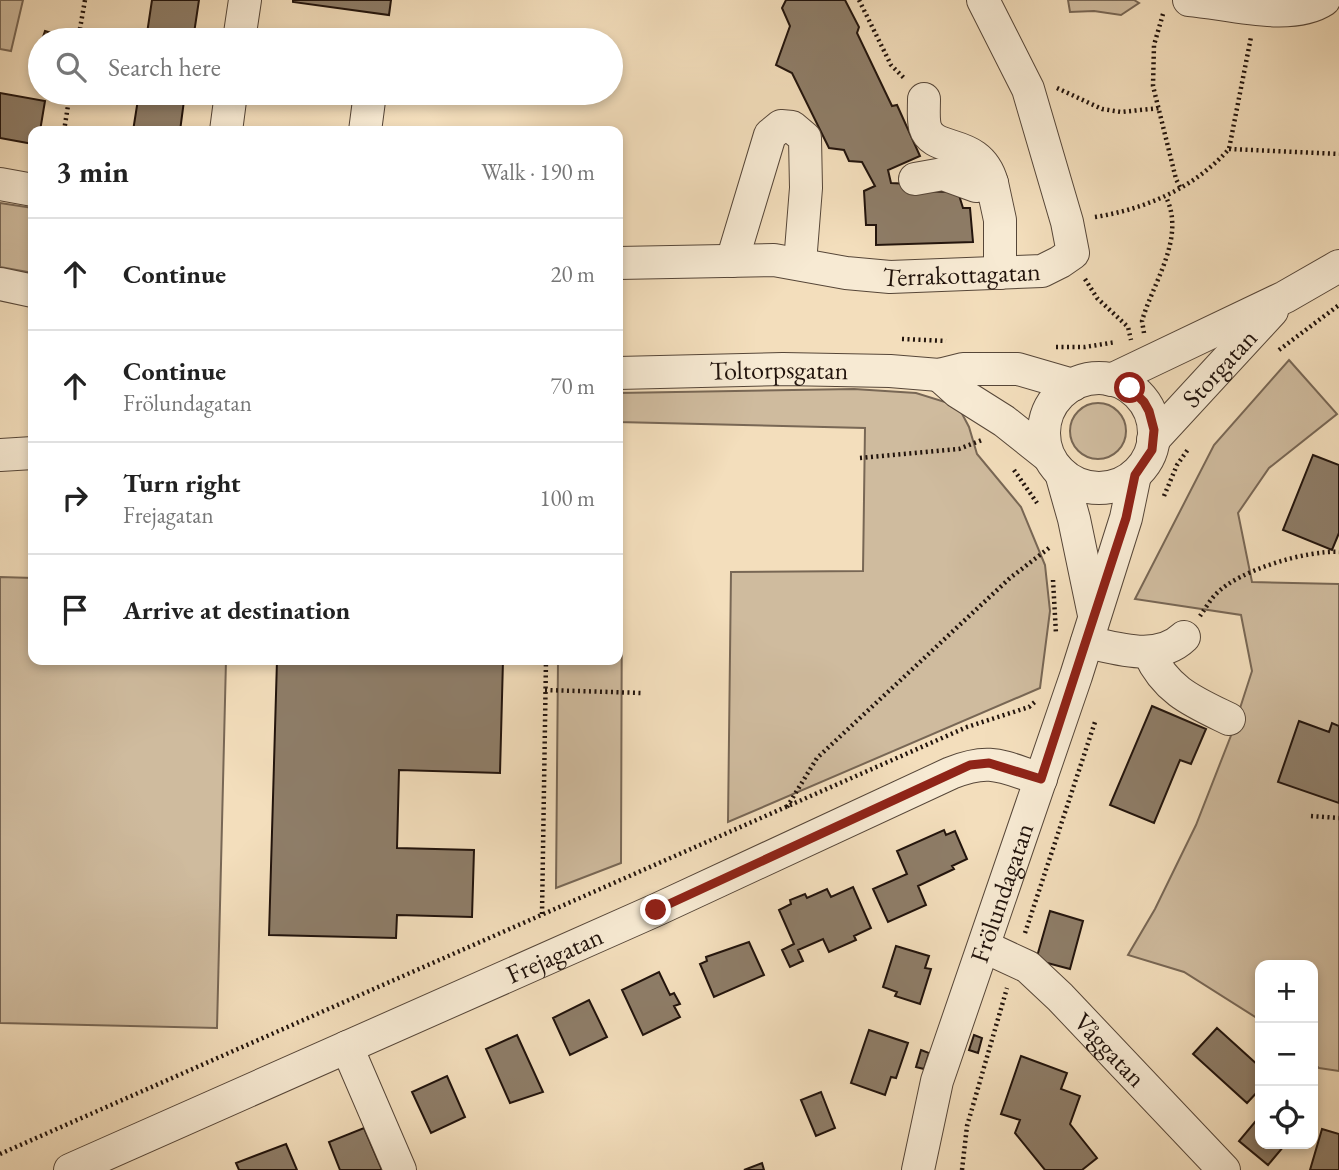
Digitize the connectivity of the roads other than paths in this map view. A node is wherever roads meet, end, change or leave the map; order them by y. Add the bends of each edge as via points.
1 (245, 0) edge
2 (983, 0) edge
3 (1324, 0) edge
4 (1176, 6) edge
5 (246, 28) edge
6 (924, 99) road end
7 (229, 105) edge
8 (368, 105) edge
9 (227, 126) edge
10 (366, 126) edge
11 (915, 179) dead end
12 (992, 183) junction
13 (0, 184) edge
14 (28, 189) edge
15 (732, 261) junction
16 (623, 263) edge
17 (800, 263) junction
18 (1339, 266) edge
19 (1000, 273) junction
20 (0, 284) edge
21 (28, 289) edge
22 (1285, 298) junction
23 (623, 373) edge
24 (939, 375) junction
25 (1111, 380) junction
26 (1073, 385) junction
27 (1153, 440) junction
28 (28, 453) edge
29 (0, 456) edge
30 (1054, 465) junction
31 (1135, 475) junction
32 (1091, 630) junction
33 (1184, 637) road end
34 (1149, 653) junction
35 (1229, 719) dead end
36 (1041, 779) junction
37 (985, 947) junction
38 (347, 1047) junction
39 (70, 1170) edge
40 (400, 1170) edge
41 (918, 1170) edge
42 (1224, 1170) edge

1 - 5 street
2 - 19 street, Terrakottagatan via 1028,89 1073,253 1042,271
3 - 4 street via 1306,9
6 - 12 street via 925,128 935,141 979,158
7 - 9 street
8 - 10 street
11 - 12 street via 943,174 976,186
12 - 19 street via 1000,220
13 - 14 street
15 - 16 street, Terrakottagatan
15 - 17 street, Terrakottagatan
15 - 17 street via 770,135 781,126 792,127 805,138
17 - 19 street, Terrakottagatan via 890,277
18 - 22 street, Storgatan
20 - 21 street
22 - 25 street, Storgatan
22 - 27 street, Storgatan
23 - 24 street, Toltorpsgatan via 783,369
24 - 26 street, Toltorpsgatan via 963,369 1018,369
24 - 30 street via 1004,421
25 - 26 street via 1091,379
25 - 27 street via 1130,388 1144,402 1152,420
26 - 30 street via 1056,398 1046,416 1044,436
27 - 31 street
28 - 29 street
30 - 31 street via 1078,484 1098,488 1118,485
30 - 32 street via 1074,520
31 - 32 street, Frölundagatan
32 - 34 street
32 - 36 street, Frölundagatan
33 - 34 street via 1174,646
34 - 35 street via 1166,682 1186,698
36 - 37 street, Frölundagatan
36 - 38 street, Frejagatan via 989,763 970,765
37 - 41 street, Frölundagatan via 937,1081
37 - 42 street, Våggatan via 1028,967
38 - 39 street, Frejagatan
38 - 40 street

